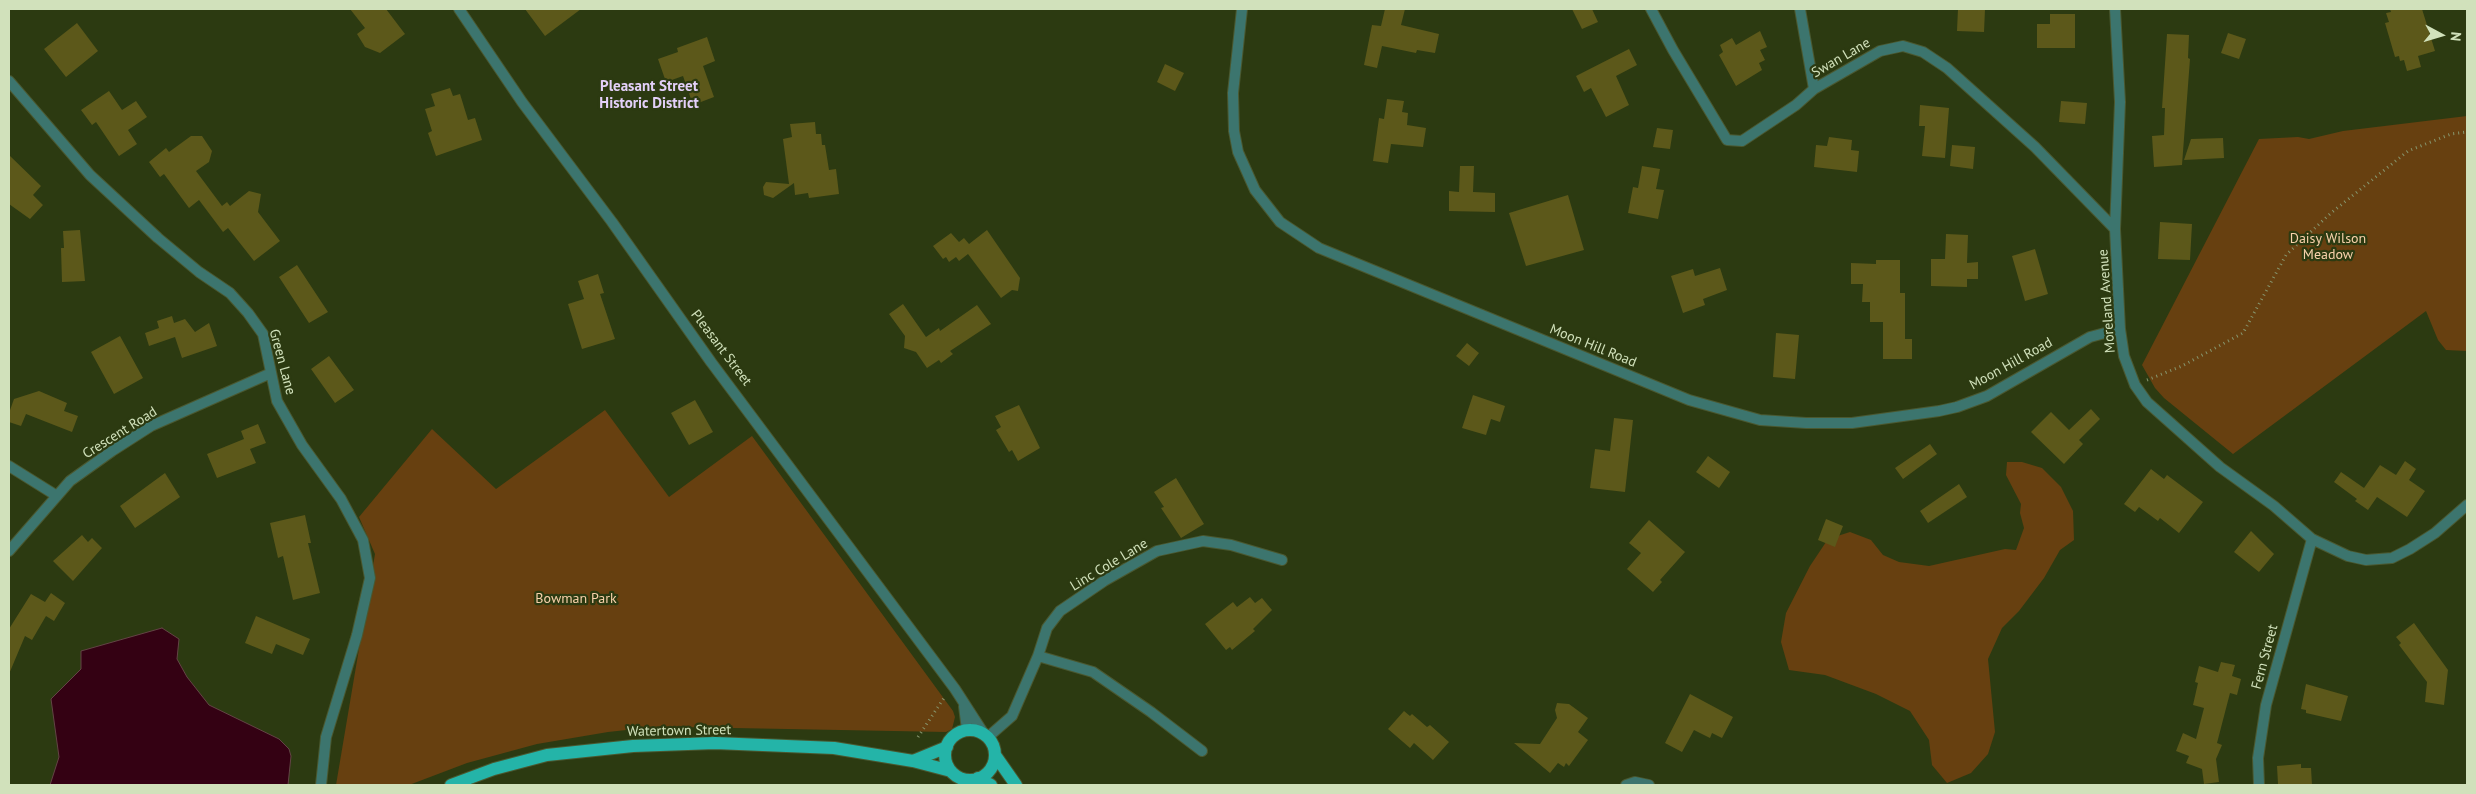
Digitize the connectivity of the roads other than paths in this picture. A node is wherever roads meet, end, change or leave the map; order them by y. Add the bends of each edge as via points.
1 (459, 9) edge
2 (1242, 9) edge
3 (1800, 9) edge
4 (2115, 9) edge
5 (1653, 14) edge
6 (9, 82) edge
7 (1814, 89) junction
8 (2115, 229) junction
9 (2120, 328) junction
10 (271, 373) junction
11 (9, 466) edge
12 (57, 496) junction
13 (2467, 505) edge
14 (2312, 539) junction
15 (9, 551) edge
16 (1282, 560) dead end
17 (1038, 656) junction
18 (963, 703) junction
19 (967, 730) junction
20 (986, 735) junction
21 (947, 747) junction
22 (1202, 751) dead end
23 (995, 755) junction
24 (913, 761) junction
25 (951, 770) junction
26 (978, 778) junction
27 (321, 785) edge
28 (451, 785) edge
29 (991, 785) edge
30 (1016, 785) edge
31 (1626, 785) edge
32 (1649, 785) edge
33 (2259, 785) edge

1 - 18 street, Pleasant Street via 522,102
2 - 9 street, Moon Hill Road via 1233,93 1234,131 1238,152 1255,190 1280,222 1320,248 1688,400 1760,420 1806,423 1852,422 1939,411 1987,396 2090,337
3 - 7 street
4 - 8 street, Moreland Avenue via 2120,102
5 - 7 street, Swan Lane via 1727,140 1742,142
6 - 10 street, Green Lane via 90,175 158,238 230,293 263,334
7 - 8 street, Swan Lane via 1880,51 1902,46 1923,52 1947,68 2035,147
8 - 9 street, Moreland Avenue
9 - 14 street, Moreland Avenue via 2124,356 2135,385 2147,402 2220,467 2274,506
10 - 12 street, Crescent Road via 151,426 70,481
10 - 27 street, Green Lane via 277,401 302,445 341,499 363,540 370,578 357,636 326,737
11 - 12 street
12 - 15 street, Crescent Road
13 - 14 street, Moreland Avenue via 2410,550 2392,558 2366,560 2348,556
14 - 33 street, Fern Street via 2266,705 2258,758
16 - 17 street, Linc Cole Lane via 1231,545 1203,541 1157,551 1060,611 1047,628
17 - 20 street, Linc Cole Lane via 1012,716
17 - 22 street via 1093,672
18 - 19 street, Pleasant Street
18 - 20 street, Pleasant Street
19 - 20 main road
19 - 21 main road via 954,735
20 - 23 main road
21 - 24 main road
21 - 25 main road via 946,759
23 - 26 main road via 990,770
23 - 30 main road
24 - 25 main road, Watertown Street
24 - 28 main road, Watertown Street via 834,748 715,744 633,746 547,755
25 - 26 main road via 963,778
26 - 29 main road
31 - 32 street via 1635,782

